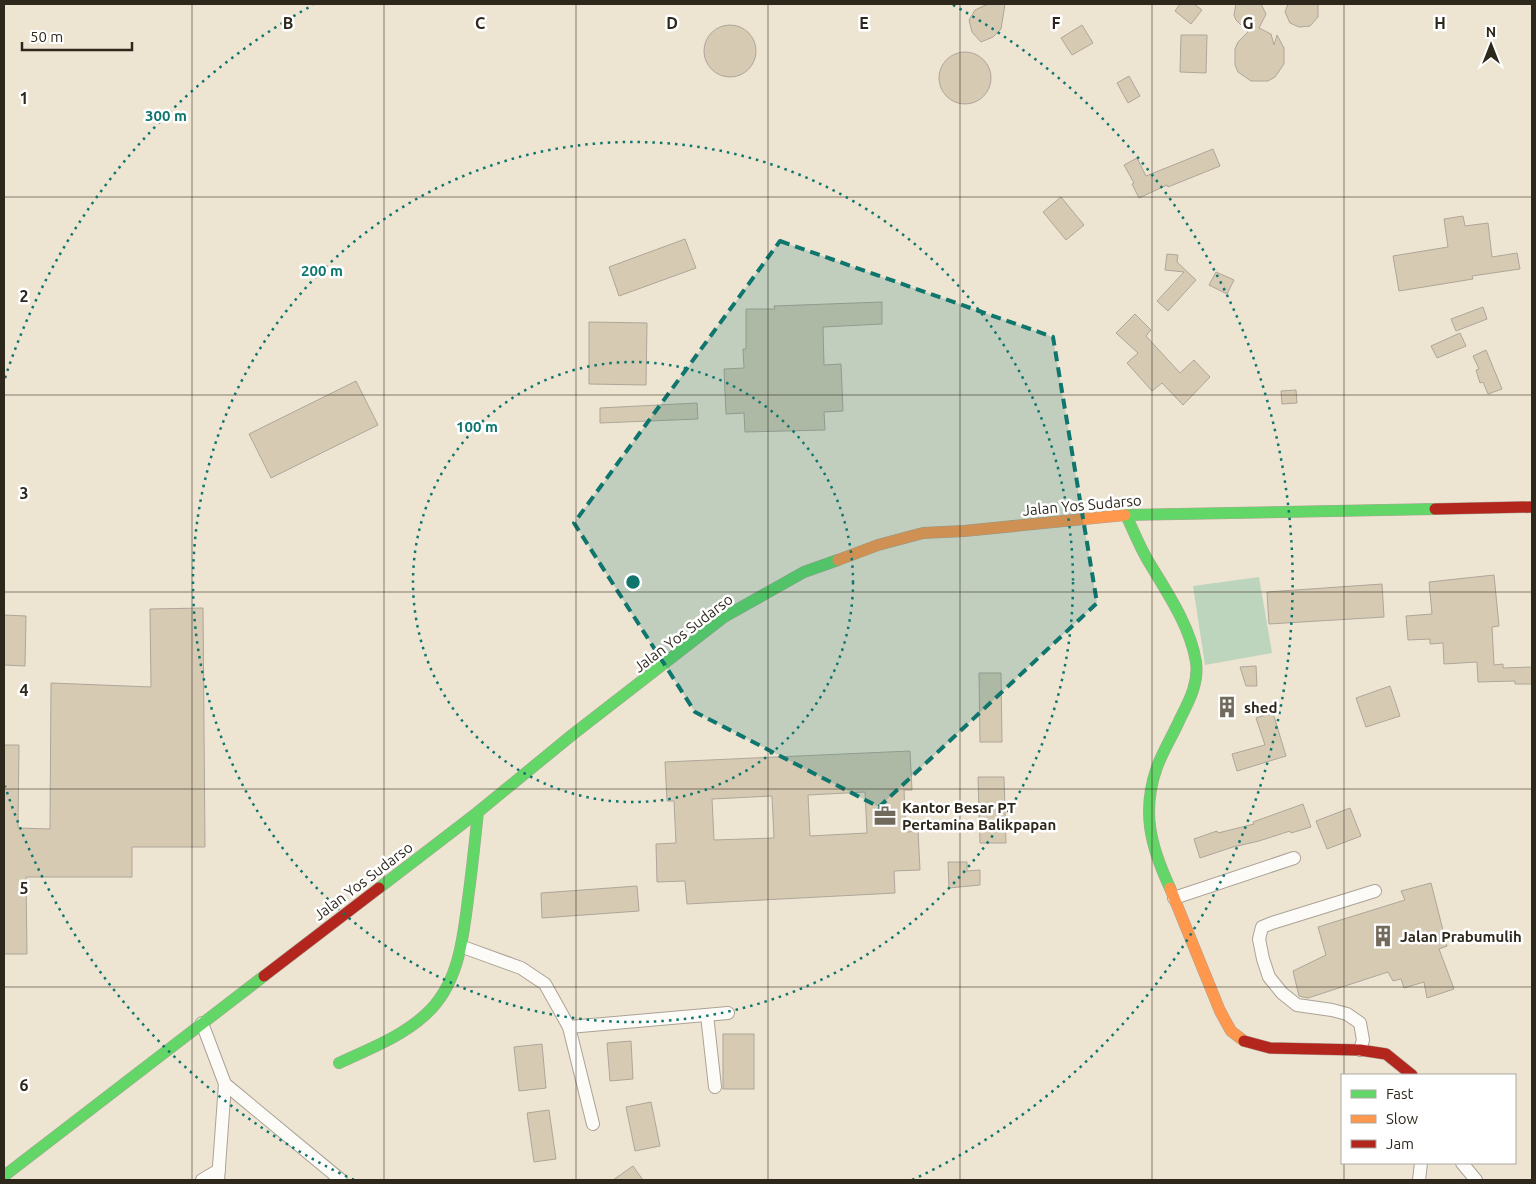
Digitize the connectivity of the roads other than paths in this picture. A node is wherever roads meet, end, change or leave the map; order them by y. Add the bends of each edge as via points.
1 (1532, 507) edge
2 (1126, 515) junction
3 (478, 812) junction
4 (1294, 858) dead end
5 (1375, 891) dead end
6 (1174, 898) junction
7 (462, 947) junction
8 (728, 1013) dead end
9 (707, 1015) junction
10 (202, 1023) junction
11 (569, 1027) junction
12 (1360, 1050) junction
13 (339, 1063) dead end
14 (1411, 1074) edge
15 (225, 1084) junction
16 (715, 1087) dead end
17 (593, 1124) dead end
18 (1421, 1164) edge
19 (1463, 1164) edge
20 (218, 1175) edge
21 (4, 1176) edge
22 (202, 1180) edge
23 (342, 1180) edge
24 (1419, 1180) edge
25 (1476, 1180) edge

1 - 2 main road, Jalan Yos Sudarso
2 - 3 main road, Jalan Yos Sudarso via 923,532 804,572 724,616
2 - 6 main road via 1174,604 1196,662 1194,690 1157,767 1150,796 1150,834 1157,860
3 - 7 main road
3 - 10 main road, Jalan Yos Sudarso
4 - 6 street
5 - 12 street via 1272,922 1262,927 1259,939 1269,977 1282,993 1297,1005 1346,1014 1360,1023 1363,1040
6 - 12 main road via 1231,1031 1246,1042 1270,1048
7 - 11 street via 521,968 545,984
7 - 13 main road via 450,980 436,1004 388,1040
8 - 9 street
9 - 11 street
9 - 16 street
10 - 15 street
10 - 21 main road, Jalan Yos Sudarso
11 - 17 street
12 - 14 main road via 1386,1054
15 - 20 street
15 - 23 street
18 - 24 street
19 - 25 street
20 - 22 street

